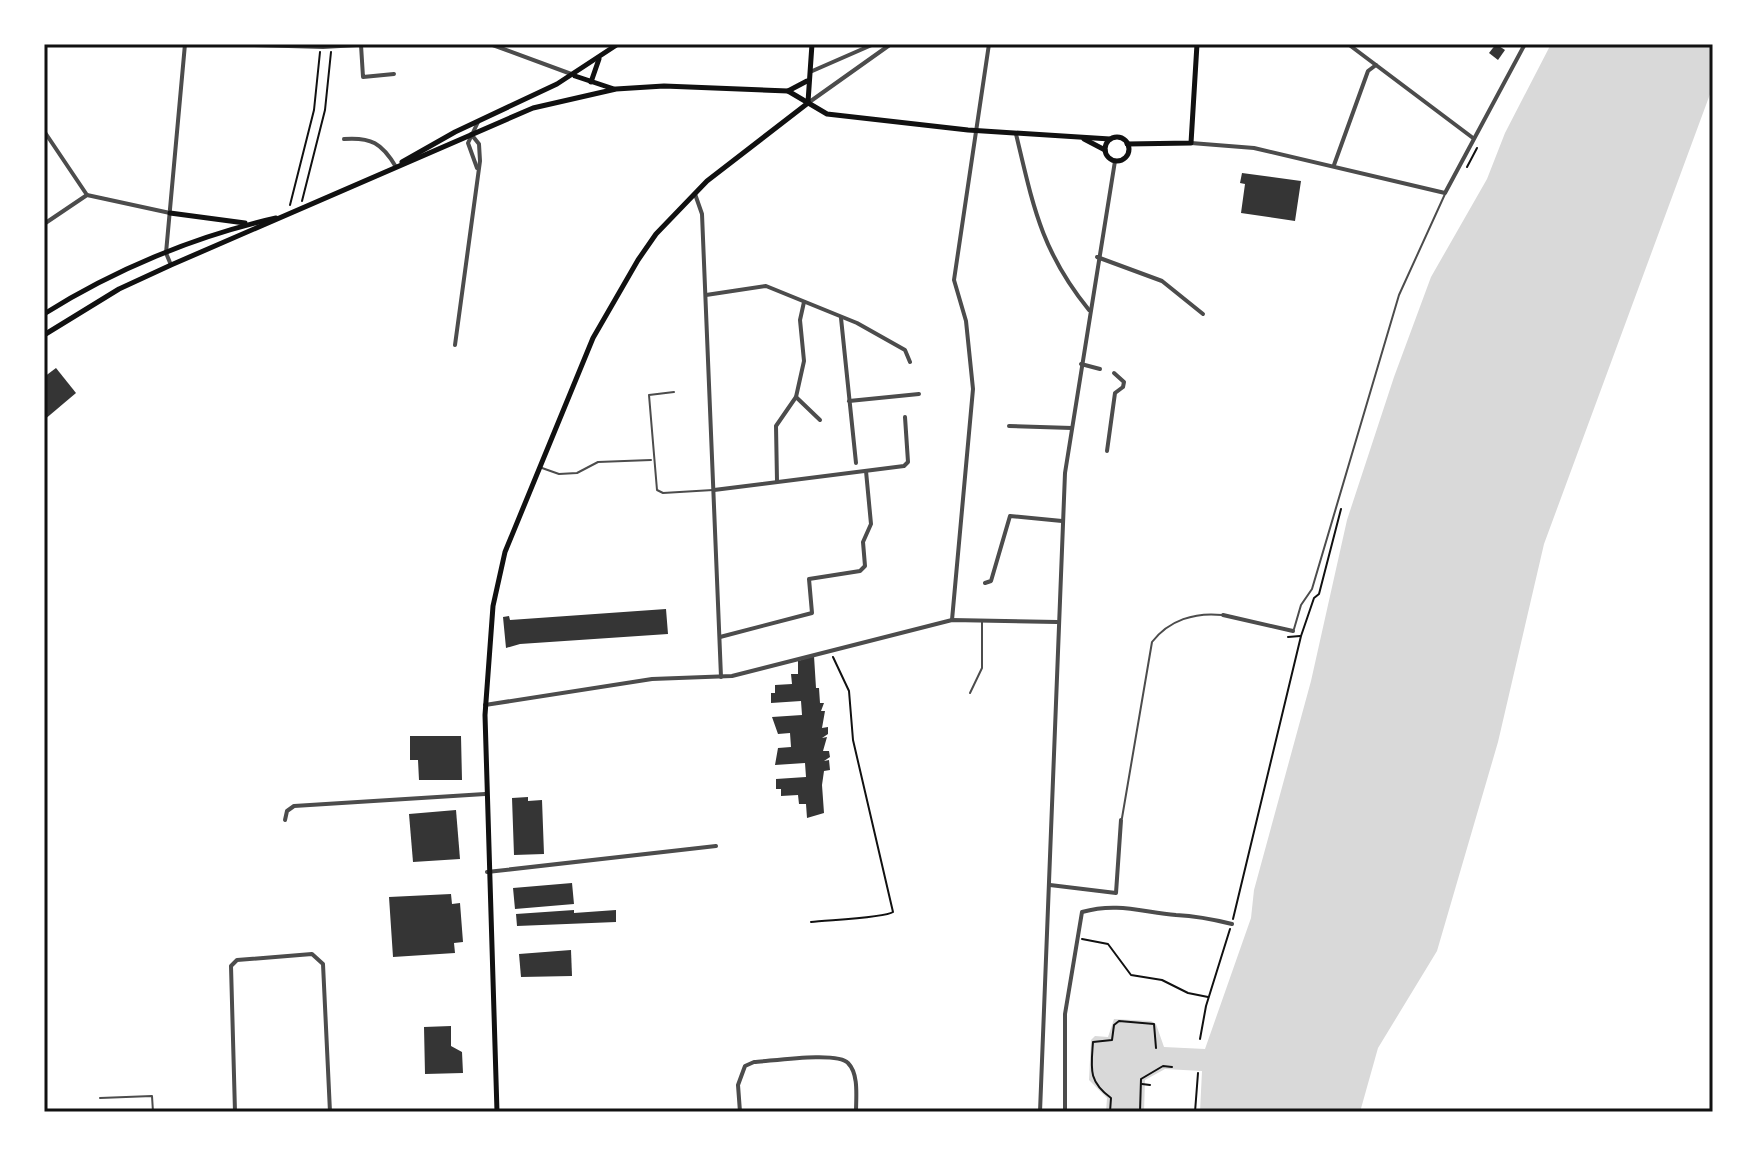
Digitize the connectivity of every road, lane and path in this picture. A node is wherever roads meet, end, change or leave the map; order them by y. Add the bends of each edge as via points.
1 (185, 44) edge
2 (219, 44) edge
3 (374, 44) edge
4 (490, 44) edge
5 (618, 44) edge
6 (812, 44) edge
7 (891, 44) edge
8 (989, 44) edge
9 (1197, 44) edge
10 (1348, 44) edge
11 (1525, 44) edge
12 (361, 45) edge
13 (871, 45) edge
14 (323, 46) edge
15 (334, 47) junction
16 (599, 58) junction
17 (1377, 65) junction
18 (808, 73) junction
19 (394, 74) dead end
20 (574, 75) junction
21 (807, 81) junction
22 (591, 82) junction
23 (616, 89) junction
24 (788, 91) junction
25 (808, 103) junction
26 (478, 122) junction
27 (483, 129) junction
28 (976, 130) junction
29 (44, 131) edge
30 (455, 132) junction
31 (1016, 132) junction
32 (471, 134) junction
33 (1079, 137) junction
34 (1473, 138) junction
35 (344, 139) dead end
36 (1110, 139) junction
37 (455, 141) junction
38 (1191, 143) junction
39 (479, 144) junction
40 (1127, 144) junction
41 (469, 148) junction
42 (1105, 150) junction
43 (1115, 161) junction
44 (1334, 165) junction
45 (396, 167) junction
46 (478, 170) junction
47 (695, 193) junction
48 (1445, 193) junction
49 (87, 195) junction
50 (303, 210) junction
51 (170, 213) junction
52 (289, 216) junction
53 (44, 224) edge
54 (249, 224) junction
55 (166, 253) junction
56 (1097, 257) junction
57 (171, 265) junction
58 (706, 295) junction
59 (804, 302) junction
60 (1089, 310) junction
61 (44, 314) edge
62 (1203, 314) dead end
63 (841, 318) junction
64 (44, 335) edge
65 (455, 345) dead end
66 (910, 362) dead end
67 (1081, 364) junction
68 (1100, 369) dead end
69 (1114, 373) dead end
70 (674, 392) dead end
71 (919, 394) dead end
72 (796, 397) junction
73 (849, 401) junction
74 (905, 417) dead end
75 (820, 420) dead end
76 (1009, 426) dead end
77 (1072, 428) junction
78 (1107, 451) dead end
79 (652, 460) junction
80 (856, 463) dead end
81 (539, 467) junction
82 (866, 471) junction
83 (777, 481) junction
84 (714, 490) junction
85 (1062, 521) junction
86 (985, 583) dead end
87 (1223, 615) joint
88 (982, 619) junction
89 (952, 620) junction
90 (1057, 622) junction
91 (1293, 631) joint
92 (1301, 636) dead end
93 (719, 637) junction
94 (829, 649) junction
95 (721, 677) junction
96 (970, 693) dead end
97 (485, 705) junction
98 (485, 794) junction
99 (285, 820) dead end
100 (1121, 820) joint
101 (716, 846) dead end
102 (487, 872) junction
103 (1050, 885) junction
104 (1116, 893) junction
105 (1116, 906) junction
106 (811, 922) dead end
107 (1232, 924) junction
108 (1077, 938) junction
109 (1209, 997) junction
110 (1200, 1039) dead end
111 (1156, 1048) dead end
112 (1172, 1067) dead end
113 (1198, 1073) dead end
114 (1141, 1084) junction
115 (1150, 1085) dead end
116 (100, 1098) dead end
117 (153, 1112) edge
118 (235, 1112) edge
119 (330, 1112) edge
120 (497, 1112) edge
121 (740, 1112) edge
122 (856, 1112) edge
123 (1040, 1112) edge
124 (1065, 1112) edge
125 (1110, 1112) edge
126 (1140, 1112) edge
127 (1195, 1112) edge

1 - 51 street
2 - 14 street
3 - 12 street
4 - 20 street
5 - 16 main road
6 - 18 main road
7 - 25 street
8 - 28 street
9 - 38 main road
10 - 17 street
11 - 34 street
12 - 15 street
12 - 19 street via 363,77
13 - 18 street
14 - 15 street
14 - 52 path via 317,55 314,110
15 - 50 path via 325,110 301,196
16 - 20 main road
16 - 22 main road
17 - 34 street
17 - 44 street via 1368,71
18 - 21 main road
20 - 22 main road
20 - 26 main road
21 - 24 main road
21 - 25 main road
22 - 23 main road
23 - 24 main road
23 - 27 main road via 533,108
24 - 25 main road
25 - 28 main road via 827,114
25 - 47 main road
26 - 30 main road
26 - 32 street
27 - 32 main road
27 - 39 street
28 - 31 main road
28 - 89 street via 954,280 966,321 973,389
29 - 49 street
30 - 32 street
30 - 45 main road
31 - 33 main road
31 - 60 street via 1040,232
32 - 37 main road
32 - 39 street
32 - 41 street
33 - 36 main road
33 - 42 main road
34 - 48 street
35 - 45 street via 373,140
36 - 40 main road via 1122,138
36 - 42 main road
37 - 41 street
37 - 45 main road
38 - 40 main road
38 - 44 street via 1254,148
39 - 46 street
40 - 43 main road via 1127,155
41 - 46 street
42 - 43 main road
43 - 56 street
44 - 48 street
45 - 50 main road
46 - 65 street
47 - 58 street via 702,214
47 - 81 main road via 656,234 613,298
48 - 91 lane via 1399,295 1312,589
49 - 51 street
49 - 53 street
50 - 52 main road
51 - 54 main road
51 - 55 street
52 - 54 main road
52 - 57 main road
54 - 55 main road
55 - 57 street
55 - 61 main road
56 - 60 street
56 - 62 street via 1162,281
57 - 64 main road via 119,289
58 - 59 street via 766,286
58 - 84 street
59 - 63 street
59 - 72 street via 804,361
60 - 67 street
63 - 66 street via 905,350
63 - 73 street
67 - 68 street
67 - 77 street
69 - 78 street via 1124,382 1115,393
70 - 79 lane via 649,395
71 - 73 street
72 - 75 street
72 - 83 street via 776,426
73 - 80 street
74 - 82 street via 908,462
76 - 77 street
77 - 85 street
79 - 81 lane via 598,462 577,473
79 - 84 lane via 654,483 663,493
81 - 97 main road via 499,576
82 - 83 street
82 - 93 street via 871,524 863,542 865,566 809,579 812,613
83 - 84 street
84 - 93 street
85 - 86 street via 1010,516 1003,549 991,581
85 - 90 street
87 - 91 street
87 - 100 lane via 1190,616 1152,642
88 - 89 street
88 - 90 street
88 - 96 lane via 982,668
89 - 94 street
90 - 103 street
92 - 107 path
93 - 95 street
94 - 95 street
94 - 106 path via 849,691 853,740 893,912
95 - 97 street via 652,679
97 - 98 main road
98 - 99 street via 294,806
98 - 102 main road
100 - 104 street
101 - 102 street
102 - 120 main road
103 - 104 street
103 - 123 street
104 - 105 street
105 - 107 street via 1194,914
105 - 108 street via 1082,912
107 - 109 path
108 - 109 path via 1108,944 1131,975
108 - 124 street via 1065,1014
109 - 110 path
111 - 125 path via 1154,1024 1119,1021 1112,1040 1093,1042 1091,1077 1111,1098
112 - 114 path via 1163,1066
113 - 127 path
114 - 115 path
114 - 126 path
116 - 117 lane via 152,1096
118 - 119 street via 231,966 237,960 312,954 323,964
121 - 122 street via 738,1085 745,1066 836,1057 849,1064 854,1075

